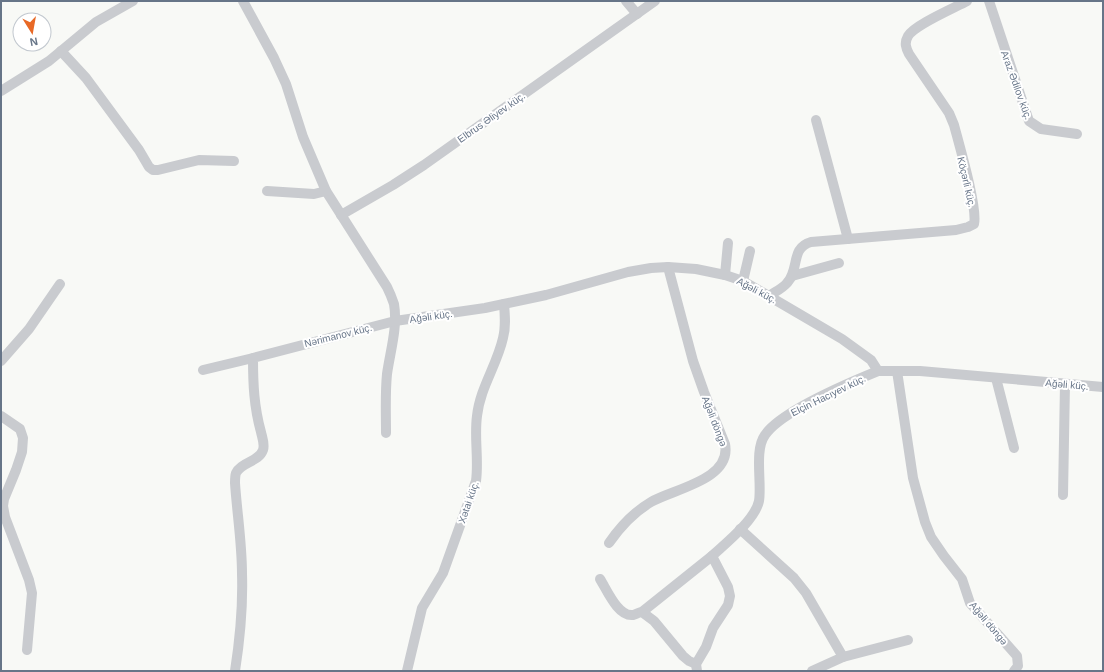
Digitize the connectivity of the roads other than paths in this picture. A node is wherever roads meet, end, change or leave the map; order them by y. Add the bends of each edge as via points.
1 (133, 1) edge
2 (243, 1) edge
3 (626, 1) edge
4 (655, 1) edge
5 (967, 1) edge
6 (989, 1) edge
7 (637, 14) junction
8 (61, 51) junction
9 (1, 91) edge
10 (816, 120) dead end
11 (1077, 134) dead end
12 (234, 161) dead end
13 (267, 191) dead end
14 (326, 191) junction
15 (341, 215) junction
16 (848, 239) junction
17 (728, 243) dead end
18 (750, 251) dead end
19 (839, 263) dead end
20 (668, 267) junction
21 (726, 275) junction
22 (792, 276) junction
23 (743, 281) junction
24 (60, 284) dead end
25 (769, 296) junction
26 (504, 304) junction
27 (395, 321) junction
28 (253, 358) junction
29 (1, 361) edge
30 (203, 370) dead end
31 (878, 371) junction
32 (896, 371) junction
33 (996, 378) junction
34 (1065, 384) junction
35 (1103, 387) edge
36 (1, 416) edge
37 (386, 433) dead end
38 (1014, 448) dead end
39 (1063, 496) dead end
40 (740, 529) junction
41 (609, 543) dead end
42 (712, 556) junction
43 (600, 579) dead end
44 (642, 612) junction
45 (908, 640) dead end
46 (27, 650) dead end
47 (843, 657) junction
48 (696, 667) edge
49 (236, 671) edge
50 (407, 671) edge
51 (812, 671) edge
52 (1014, 671) edge

1 - 8 street via 96,22
2 - 14 street via 286,84 303,137
3 - 7 street
4 - 7 street, Elbrus Əliyev küç.
5 - 16 street, Köçərli küç. via 915,28 907,37 905,46 949,113 973,205 974,224 956,230
6 - 11 street, Araz Ədilov küç. via 1028,121 1040,128
7 - 15 street, Elbrus Əliyev küç. via 424,165
8 - 9 street
8 - 12 street via 86,78 149,168 158,170 199,160
10 - 16 street
13 - 14 street via 314,194
14 - 15 street
15 - 27 street via 387,287 394,305
16 - 22 street, Köçərli küç. via 804,244 799,249
17 - 21 street
18 - 23 street
19 - 22 street
20 - 21 street, Ağəli küç.
20 - 26 street, Ağəli küç. via 628,272 562,292
20 - 41 street, Ağəli döngə via 693,361 725,444 724,461 718,469 703,479 650,502 636,513
21 - 23 street, Ağəli küç.
22 - 25 street via 787,283
23 - 25 street, Ağəli küç.
24 - 29 street via 29,329
25 - 31 street, Ağəli küç. via 842,339 871,360
26 - 27 street, Ağəli küç.
26 - 50 street, Xətai küç. via 503,338 476,417 476,481 443,573 422,608
27 - 28 street, Nərimanov küç.
27 - 37 street via 387,375
28 - 30 street, Nərimanov küç.
28 - 49 street via 256,416 264,446 257,458 236,473 242,572
31 - 32 street, Ağəli küç.
31 - 40 street, Elçin Hacıyev küç. via 805,405 764,435 760,444 759,501 754,513
32 - 33 street, Ağəli küç.
32 - 52 street, Ağəli döngə via 913,478 925,522 931,537 962,579 970,603 1017,656 1018,666
33 - 34 street, Ağəli küç.
33 - 38 street
34 - 35 street, Ağəli küç.
34 - 39 street
36 - 46 street via 20,429 23,438 22,452 3,506 32,593
40 - 42 street, Elçin Hacıyev küç.
40 - 47 street via 794,578 806,593
42 - 44 street, Elçin Hacıyev küç.
42 - 48 street via 730,596 728,605 713,628
43 - 44 street via 618,609 633,615
44 - 48 street via 654,621 683,656
45 - 47 street
47 - 51 street

